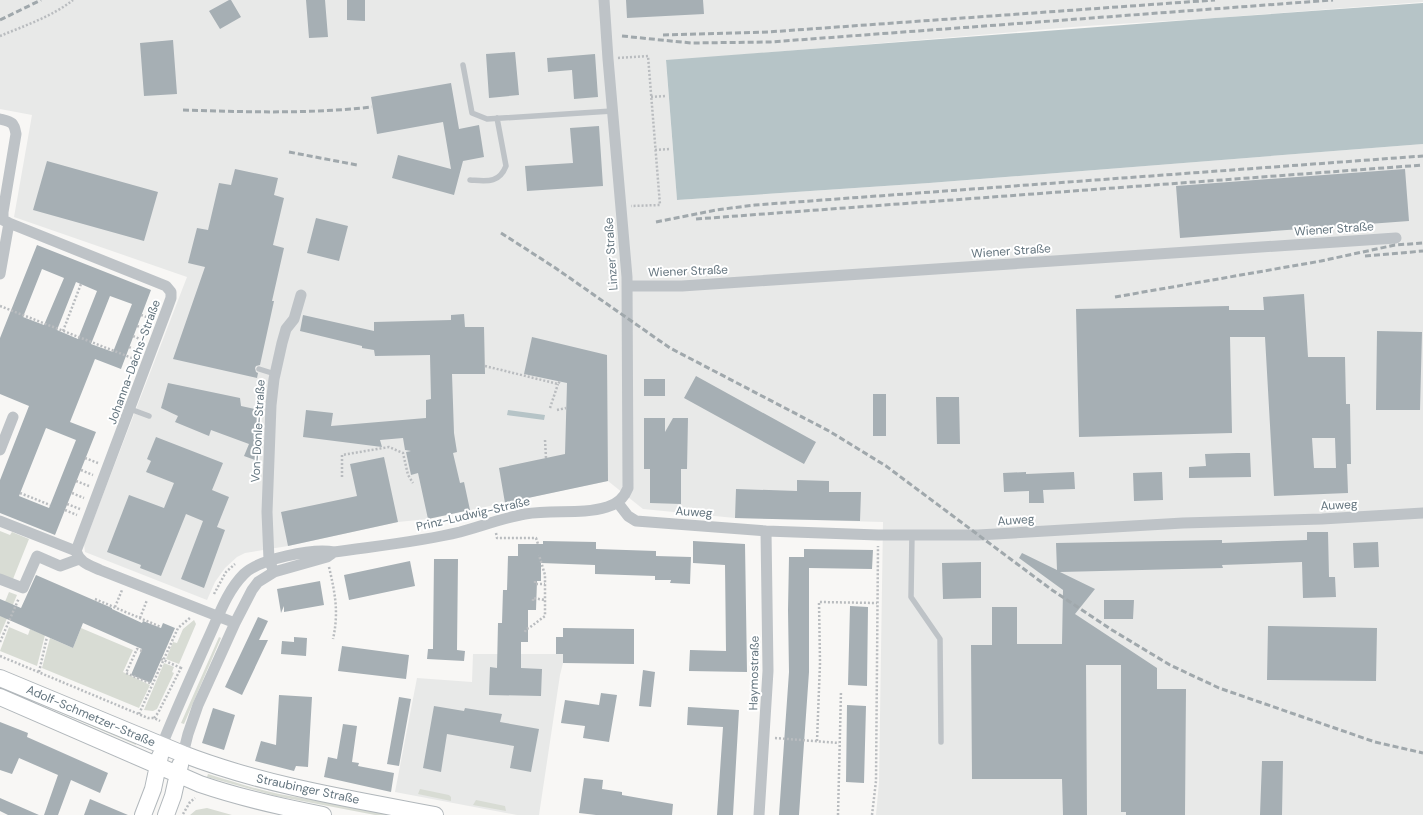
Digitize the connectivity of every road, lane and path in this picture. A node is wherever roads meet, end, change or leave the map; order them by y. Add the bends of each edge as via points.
1 (73, 0) edge
2 (604, 0) edge
3 (0, 36) edge
4 (608, 59) junction
5 (463, 65) dead end
6 (665, 96) dead end
7 (651, 97) junction
8 (612, 111) junction
9 (497, 118) junction
10 (0, 119) edge
11 (669, 149) dead end
12 (655, 150) junction
13 (470, 180) dead end
14 (620, 206) junction
15 (9, 223) junction
16 (3, 235) edge
17 (1396, 238) dead end
18 (2, 257) edge
19 (0, 274) edge
20 (81, 284) dead end
21 (627, 286) junction
22 (301, 295) dead end
23 (0, 306) edge
24 (141, 315) dead end
25 (157, 321) dead end
26 (137, 326) dead end
27 (63, 331) junction
28 (152, 332) dead end
29 (133, 336) dead end
30 (148, 342) dead end
31 (129, 347) dead end
32 (144, 354) dead end
33 (129, 357) dead end
34 (485, 366) dead end
35 (259, 370) dead end
36 (275, 374) junction
37 (550, 408) dead end
38 (566, 408) dead end
39 (130, 409) junction
40 (557, 410) dead end
41 (149, 416) dead end
42 (13, 417) dead end
43 (545, 440) dead end
44 (0, 450) edge
45 (85, 458) dead end
46 (546, 458) dead end
47 (100, 464) dead end
48 (80, 470) dead end
49 (96, 476) dead end
50 (342, 477) dead end
51 (76, 481) dead end
52 (413, 483) dead end
53 (91, 487) dead end
54 (20, 493) dead end
55 (72, 493) dead end
56 (87, 498) dead end
57 (618, 503) junction
58 (67, 504) dead end
59 (50, 505) dead end
60 (65, 510) dead end
61 (82, 510) dead end
62 (1423, 514) edge
63 (80, 516) dead end
64 (0, 521) edge
65 (493, 522) junction
66 (766, 531) junction
67 (878, 535) junction
68 (912, 535) junction
69 (538, 544) dead end
70 (330, 554) junction
71 (77, 555) junction
72 (539, 555) dead end
73 (269, 560) junction
74 (274, 572) junction
75 (0, 579) edge
76 (535, 581) dead end
77 (545, 584) junction
78 (23, 588) junction
79 (122, 588) dead end
80 (148, 598) dead end
81 (95, 599) dead end
82 (545, 600) junction
83 (533, 601) dead end
84 (877, 603) junction
85 (115, 607) junction
86 (197, 608) junction
87 (219, 616) junction
88 (140, 618) junction
89 (235, 622) junction
90 (161, 627) dead end
91 (525, 632) dead end
92 (47, 636) dead end
93 (333, 639) dead end
94 (0, 642) edge
95 (142, 651) dead end
96 (0, 656) edge
97 (162, 660) junction
98 (19, 664) junction
99 (181, 668) dead end
100 (17, 670) dead end
101 (38, 672) junction
102 (0, 678) edge
103 (152, 684) junction
104 (841, 691) dead end
105 (0, 697) edge
106 (139, 714) junction
107 (170, 726) junction
108 (775, 738) dead end
109 (817, 741) junction
110 (941, 742) dead end
111 (839, 743) junction
112 (162, 745) junction
113 (183, 754) junction
114 (158, 766) junction
115 (178, 774) junction
116 (190, 802) dead end
117 (143, 815) edge
118 (166, 815) edge
119 (182, 815) edge
120 (323, 815) edge
121 (435, 815) edge
122 (759, 815) edge
123 (838, 815) edge
124 (872, 815) edge

1 - 3 path via 30,24
2 - 4 street, Linzer Straße
4 - 7 path via 648,56
4 - 8 street, Linzer Straße
5 - 9 lane via 472,112 487,119
6 - 7 path
7 - 12 path
8 - 9 lane
8 - 14 street, Linzer Straße
9 - 13 lane via 506,166 503,173 491,182
10 - 15 street via 10,121 15,126 16,134 3,212 3,220
11 - 12 path
12 - 14 path via 660,205
14 - 21 street, Linzer Straße
15 - 16 street
15 - 39 street, Johanna-Dachs-Straße via 166,286 171,292
16 - 18 street
17 - 21 street, Wiener Straße via 682,286
18 - 19 street
20 - 27 path
21 - 57 street, Linzer Straße via 628,488
22 - 36 street, Von-Donle-Straße via 294,319 286,329
23 - 27 path
24 - 25 path
26 - 28 path
27 - 33 path
29 - 30 path
31 - 32 path
34 - 37 path via 559,383
35 - 36 lane
36 - 73 street, Von-Donle-Straße via 271,405 267,512
38 - 40 path
39 - 41 lane
39 - 71 street, Johanna-Dachs-Straße
42 - 44 street
43 - 46 path
45 - 47 path
48 - 49 path
50 - 52 path via 342,455 389,447 403,453 408,475
51 - 53 path
54 - 59 path
55 - 56 path
57 - 65 street, Prinz-Ludwig-Straße via 595,510 525,514
57 - 66 street, Auweg via 628,516 636,521
58 - 61 path
60 - 63 path
62 - 68 street, Auweg via 1183,523 978,536
64 - 71 street
65 - 69 path via 497,538 536,538
65 - 70 street, Prinz-Ludwig-Straße via 416,541
66 - 67 street, Auweg
66 - 122 street, Haymostraße via 768,671
67 - 68 street, Auweg
67 - 84 path
68 - 110 lane via 911,597 940,639
70 - 73 street, Prinz-Ludwig-Straße via 324,550
70 - 74 street, Prinz-Ludwig-Straße
70 - 93 path via 337,620
71 - 78 street via 60,566 36,556
71 - 86 street via 85,563 100,570
72 - 77 path
73 - 74 street, Von-Donle-Straße
73 - 87 street, Prinz-Ludwig-Straße via 244,573 226,599
74 - 89 street, Prinz-Ludwig-Straße via 258,582
75 - 78 street
76 - 77 path via 535,584
77 - 82 path
78 - 94 path
79 - 85 path
80 - 88 path
81 - 85 path
82 - 83 path via 533,598
82 - 91 path via 545,616
84 - 109 path via 819,602
84 - 124 path via 876,781
85 - 88 path
86 - 87 street
86 - 97 path via 194,616 178,628
87 - 89 street
87 - 107 street, Prinz-Ludwig-Straße
88 - 90 path
89 - 113 street, Prinz-Ludwig-Straße via 198,704
92 - 101 path
95 - 103 path via 137,649 126,673
96 - 98 path
97 - 99 path
97 - 103 path
98 - 100 path
98 - 101 path
101 - 106 path
102 - 112 main road, Adolf-Schmetzer-Straße
103 - 106 path
104 - 111 path
105 - 114 main road, Adolf-Schmetzer-Straße
106 - 107 path
107 - 112 street, Prinz-Ludwig-Straße
108 - 109 path
109 - 111 path
111 - 123 path
112 - 113 main road, Adolf-Schmetzer-Straße
112 - 114 main road
113 - 115 main road
113 - 121 main road, Straubinger Straße via 247,776
114 - 115 main road, Straubinger Straße
114 - 117 main road via 154,789
115 - 118 main road
115 - 120 main road, Straubinger Straße via 235,796
116 - 119 path

